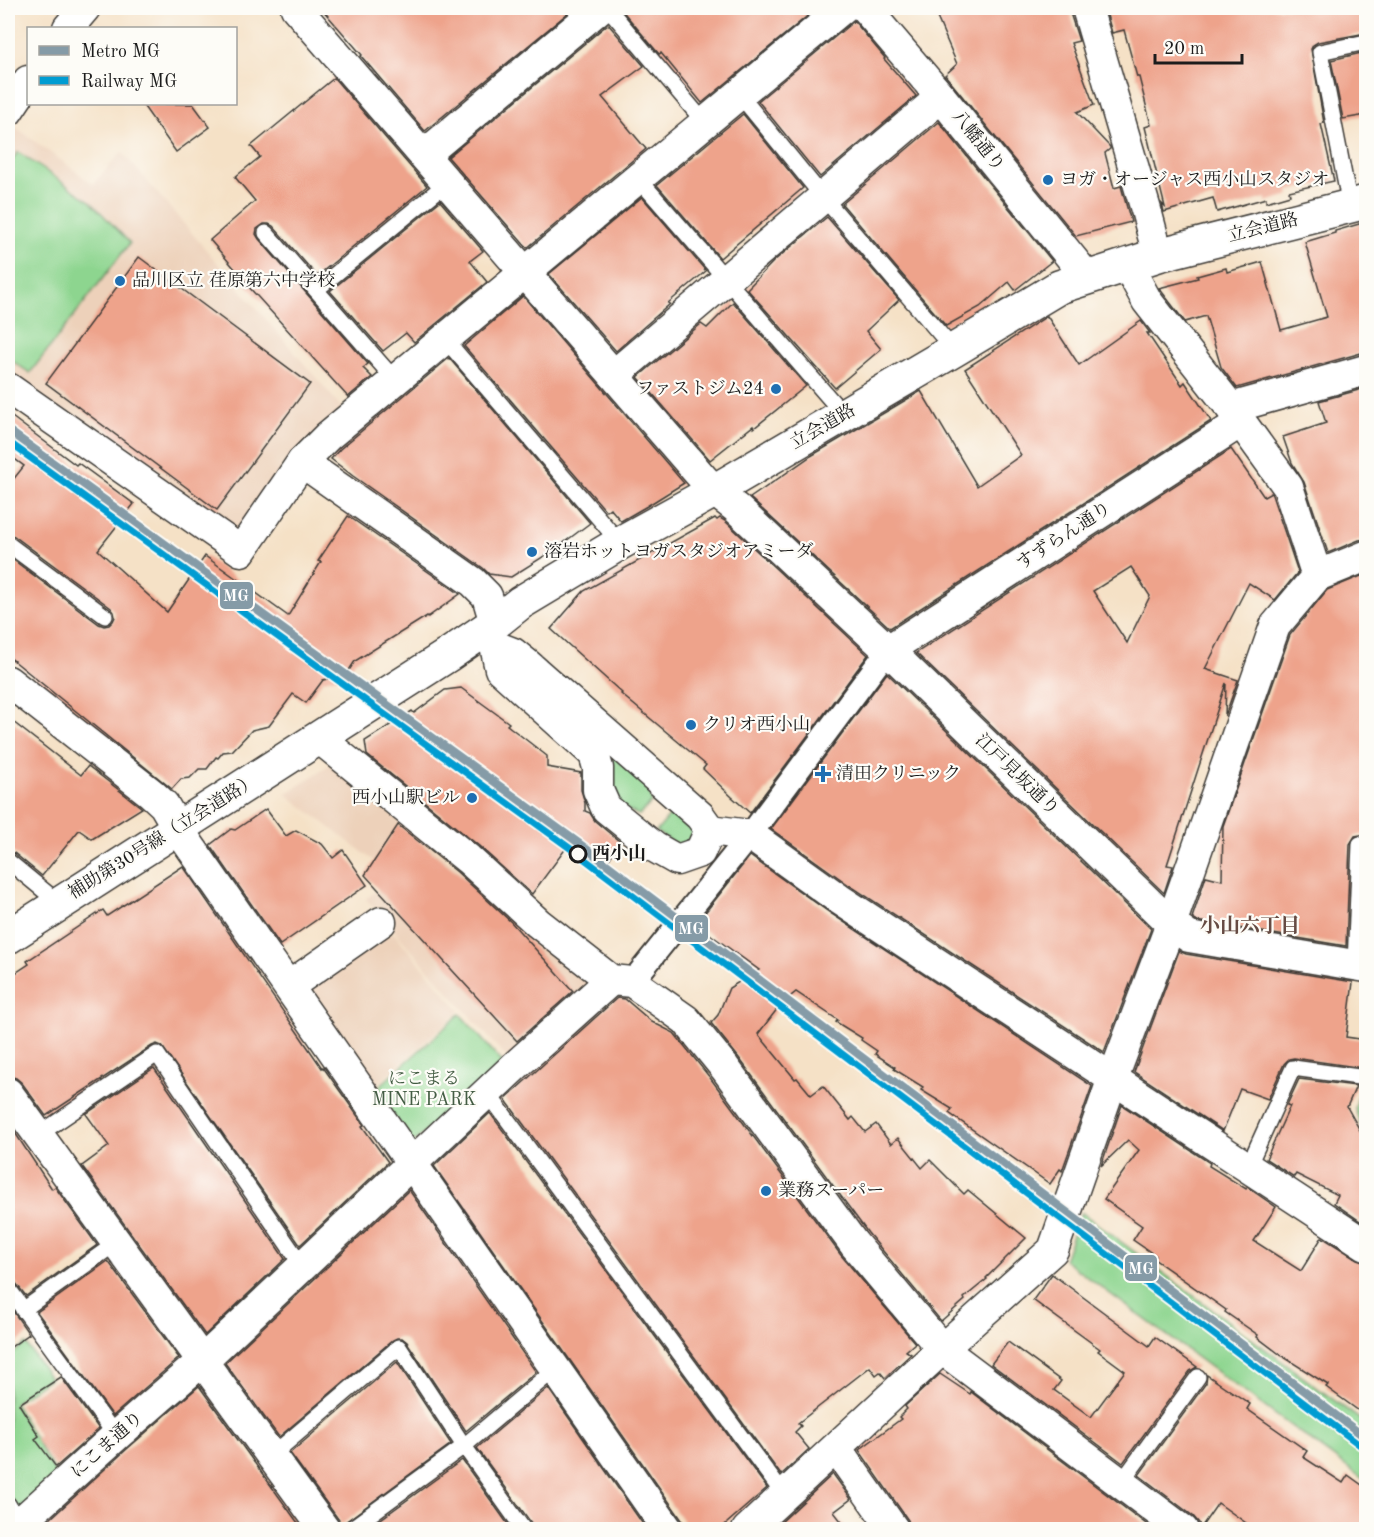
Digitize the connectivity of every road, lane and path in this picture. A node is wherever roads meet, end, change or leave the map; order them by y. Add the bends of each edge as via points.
1 (85, 8) edge
2 (296, 8) edge
3 (600, 8) edge
4 (608, 8) edge
5 (843, 8) edge
6 (865, 8) edge
7 (1087, 8) edge
8 (69, 27) edge
9 (1366, 42) edge
10 (27, 82) edge
11 (739, 94) junction
12 (941, 97) junction
13 (8, 111) edge
14 (704, 122) junction
15 (424, 155) junction
16 (638, 178) junction
17 (448, 182) junction
18 (824, 197) junction
19 (1358, 204) edge
20 (266, 233) dead end
21 (1143, 259) junction
22 (524, 271) junction
23 (1087, 277) junction
24 (726, 280) junction
25 (316, 290) junction
26 (444, 338) junction
27 (954, 350) junction
28 (1366, 370) edge
29 (614, 375) junction
30 (394, 380) junction
31 (8, 388) edge
32 (844, 415) junction
33 (1236, 415) junction
34 (302, 462) junction
35 (714, 491) junction
36 (8, 543) edge
37 (620, 543) junction
38 (1366, 556) edge
39 (1317, 576) junction
40 (105, 616) dead end
41 (491, 634) junction
42 (888, 650) junction
43 (8, 681) edge
44 (319, 738) junction
45 (178, 829) junction
46 (710, 830) junction
47 (750, 835) junction
48 (1366, 844) edge
49 (8, 861) edge
50 (59, 903) junction
51 (381, 922) dead end
52 (1171, 924) junction
53 (8, 937) edge
54 (1361, 966) edge
55 (622, 981) junction
56 (289, 987) junction
57 (1113, 1078) junction
58 (1366, 1078) edge
59 (488, 1092) junction
60 (11, 1106) edge
61 (38, 1135) junction
62 (412, 1162) junction
63 (1248, 1167) junction
64 (116, 1243) junction
65 (1366, 1245) edge
66 (303, 1267) junction
67 (8, 1288) edge
68 (23, 1310) junction
69 (942, 1349) junction
70 (202, 1361) junction
71 (555, 1370) junction
72 (1198, 1377) dead end
73 (116, 1436) junction
74 (464, 1446) junction
75 (836, 1448) junction
76 (272, 1456) junction
77 (1121, 1483) junction
78 (784, 1495) junction
79 (13, 1519) edge
80 (327, 1528) edge
81 (524, 1530) edge
82 (668, 1530) edge
83 (747, 1530) edge
84 (894, 1530) edge
85 (1183, 1530) edge

1 - 8 street
2 - 15 street, 江戸見坂通り
3 - 15 street
4 - 14 lane
5 - 11 street
6 - 12 street, 八幡通り
7 - 21 street via 1146,210
9 - 19 lane via 1320,52
10 - 13 street
11 - 14 street
11 - 18 lane
12 - 18 street
12 - 23 street, 八幡通り
14 - 16 street
15 - 17 street, 江戸見坂通り
16 - 22 street
16 - 24 lane
17 - 22 street, 江戸見坂通り
17 - 25 lane
18 - 24 street
18 - 27 lane
19 - 21 street, 立会道路
20 - 25 lane
21 - 23 street, 立会道路
21 - 33 street via 1147,301
22 - 26 street
22 - 29 street, 江戸見坂通り
23 - 27 street, 立会道路 via 1059,286
24 - 29 street
24 - 32 lane
25 - 30 lane
26 - 30 street
26 - 37 lane
27 - 32 street, 立会道路
28 - 33 street, すずらん通り
29 - 35 street, 江戸見坂通り
30 - 34 street
31 - 34 street via 241,551
32 - 35 street, 立会道路
33 - 39 street via 1288,487
33 - 42 street, すずらん通り
34 - 41 street via 473,582 488,596
35 - 37 street, 立会道路
35 - 42 street, 江戸見坂通り
36 - 40 lane
37 - 41 street, 立会道路 via 520,603
38 - 39 street
39 - 52 street via 1275,626
41 - 44 street, 立会道路
41 - 46 street via 700,816
41 - 46 street via 500,669 594,754 598,790 606,808 654,847 677,860 700,852
42 - 47 street
42 - 52 street, 江戸見坂通り
43 - 45 street via 151,792
44 - 45 street, 補助第30号線（立会道路）
44 - 55 street via 468,858 538,922
45 - 50 street, 補助第30号線（立会道路）
45 - 56 street
46 - 47 street
47 - 55 street
47 - 57 street via 839,899
48 - 54 lane via 1360,844
49 - 50 lane
50 - 53 street, 補助第30号線（立会道路）
51 - 56 street
52 - 54 street, 江戸見坂通り via 1189,937
52 - 57 street
55 - 59 street, にこま通り
55 - 69 street via 686,1020 854,1244
56 - 62 street
57 - 63 street
57 - 69 street via 1053,1250
58 - 63 lane via 1293,1068
59 - 62 street, にこま通り
59 - 78 lane
60 - 61 street
61 - 64 street
61 - 66 lane via 157,1054
62 - 66 street, にこま通り
62 - 71 street
63 - 65 street
64 - 68 lane
64 - 70 street
66 - 70 street, にこま通り
67 - 68 lane
68 - 73 lane
69 - 75 street
69 - 77 street
70 - 73 street, にこま通り
70 - 76 street
71 - 74 lane
71 - 82 street
72 - 77 lane
73 - 79 street, にこま通り
74 - 76 lane via 399,1347
74 - 80 lane
74 - 81 lane
75 - 78 street
75 - 84 street
76 - 80 street
77 - 85 street
78 - 83 street

